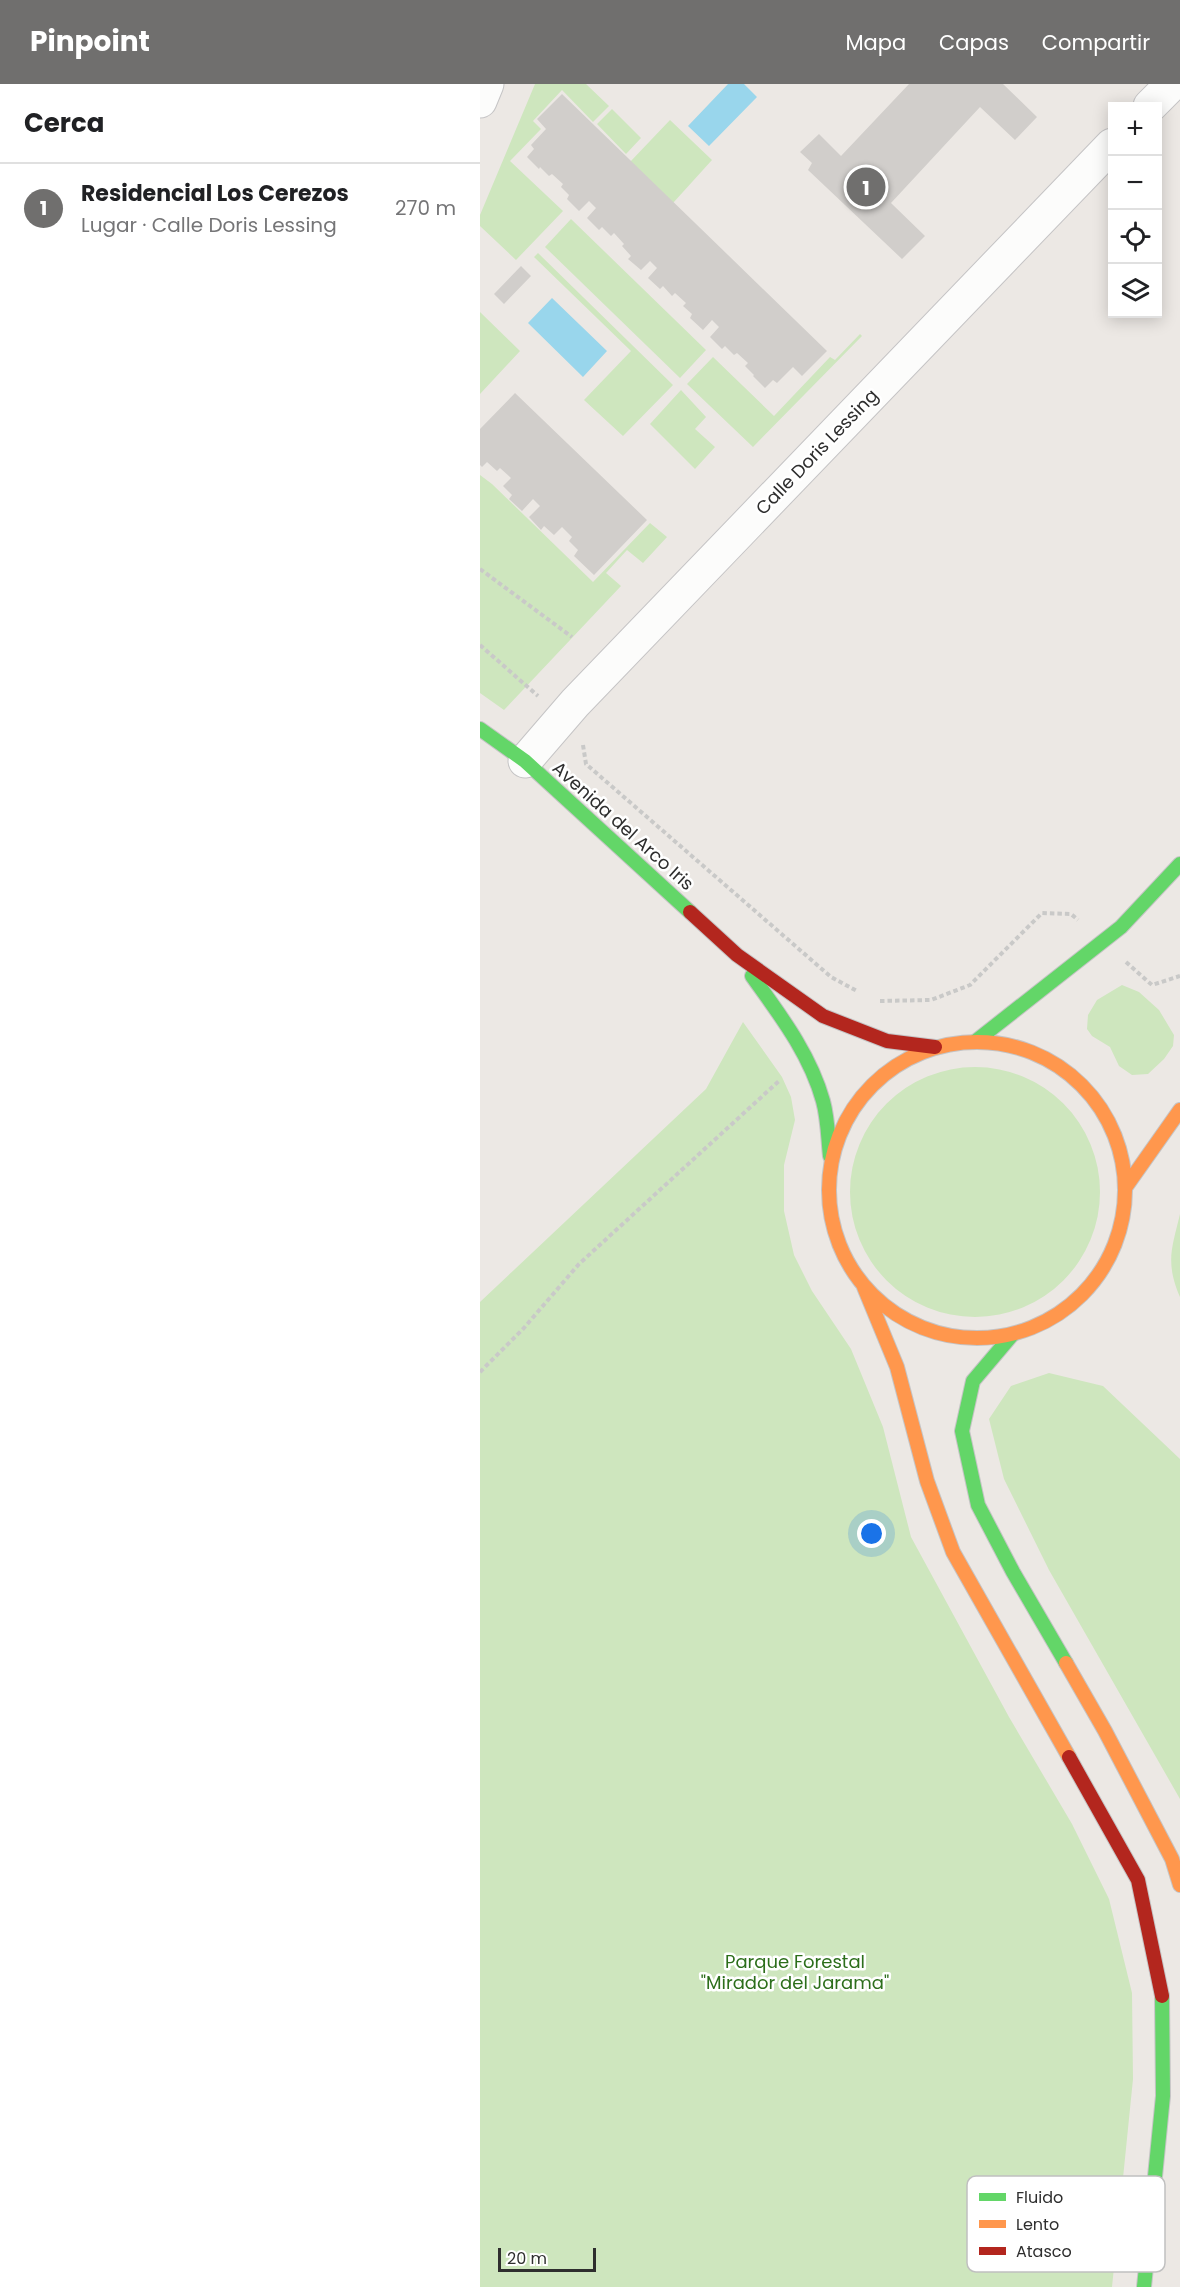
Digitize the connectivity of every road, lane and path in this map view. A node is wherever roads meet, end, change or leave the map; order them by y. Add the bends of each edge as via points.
1 (487, 84) edge
2 (1172, 84) edge
3 (480, 101) edge
4 (1154, 102) edge
5 (1108, 150) edge
6 (480, 569) edge
7 (572, 637) dead end
8 (480, 645) edge
9 (562, 718) junction
10 (480, 729) edge
11 (525, 761) junction
12 (1180, 864) edge
13 (1104, 941) junction
14 (737, 955) junction
15 (1180, 976) edge
16 (858, 992) dead end
17 (876, 1001) dead end
18 (976, 1041) junction
19 (936, 1047) junction
20 (784, 1076) dead end
21 (1180, 1110) edge
22 (831, 1165) junction
23 (1125, 1188) junction
24 (864, 1287) junction
25 (1012, 1335) junction
26 (480, 1372) edge
27 (1180, 1885) edge
28 (1155, 2176) edge
29 (1145, 2272) edge
30 (1144, 2287) edge

1 - 3 street
2 - 4 street
5 - 9 street, Calle Doris Lessing
6 - 7 path
8 - 9 path
9 - 11 street, Calle Doris Lessing
9 - 16 path via 582,739 586,764 831,977
10 - 11 main road, Avenida del Arco Iris
11 - 14 main road, Avenida del Arco Iris
12 - 13 main road
13 - 15 path via 1152,986
13 - 17 path via 1071,914 1042,913 970,985 931,1000
13 - 18 main road
14 - 19 main road, Avenida del Arco Iris via 823,1016 887,1041
14 - 22 main road, Avenida del Arco Iris via 811,1067 824,1102
18 - 19 main road
18 - 23 main road via 1022,1048 1063,1069 1096,1101 1117,1142
19 - 22 main road via 900,1063 868,1089 844,1124
20 - 26 path via 579,1264
21 - 23 main road
22 - 24 main road via 830,1208 838,1239
23 - 25 main road via 1118,1233 1101,1275 1068,1308 1042,1324
24 - 25 main road via 894,1314 931,1332 972,1339
24 - 28 main road via 897,1367 927,1481 953,1552 1138,1880 1162,1993 1163,2096
25 - 27 main road via 973,1381 962,1431 978,1505 1105,1731 1172,1859
29 - 30 main road

